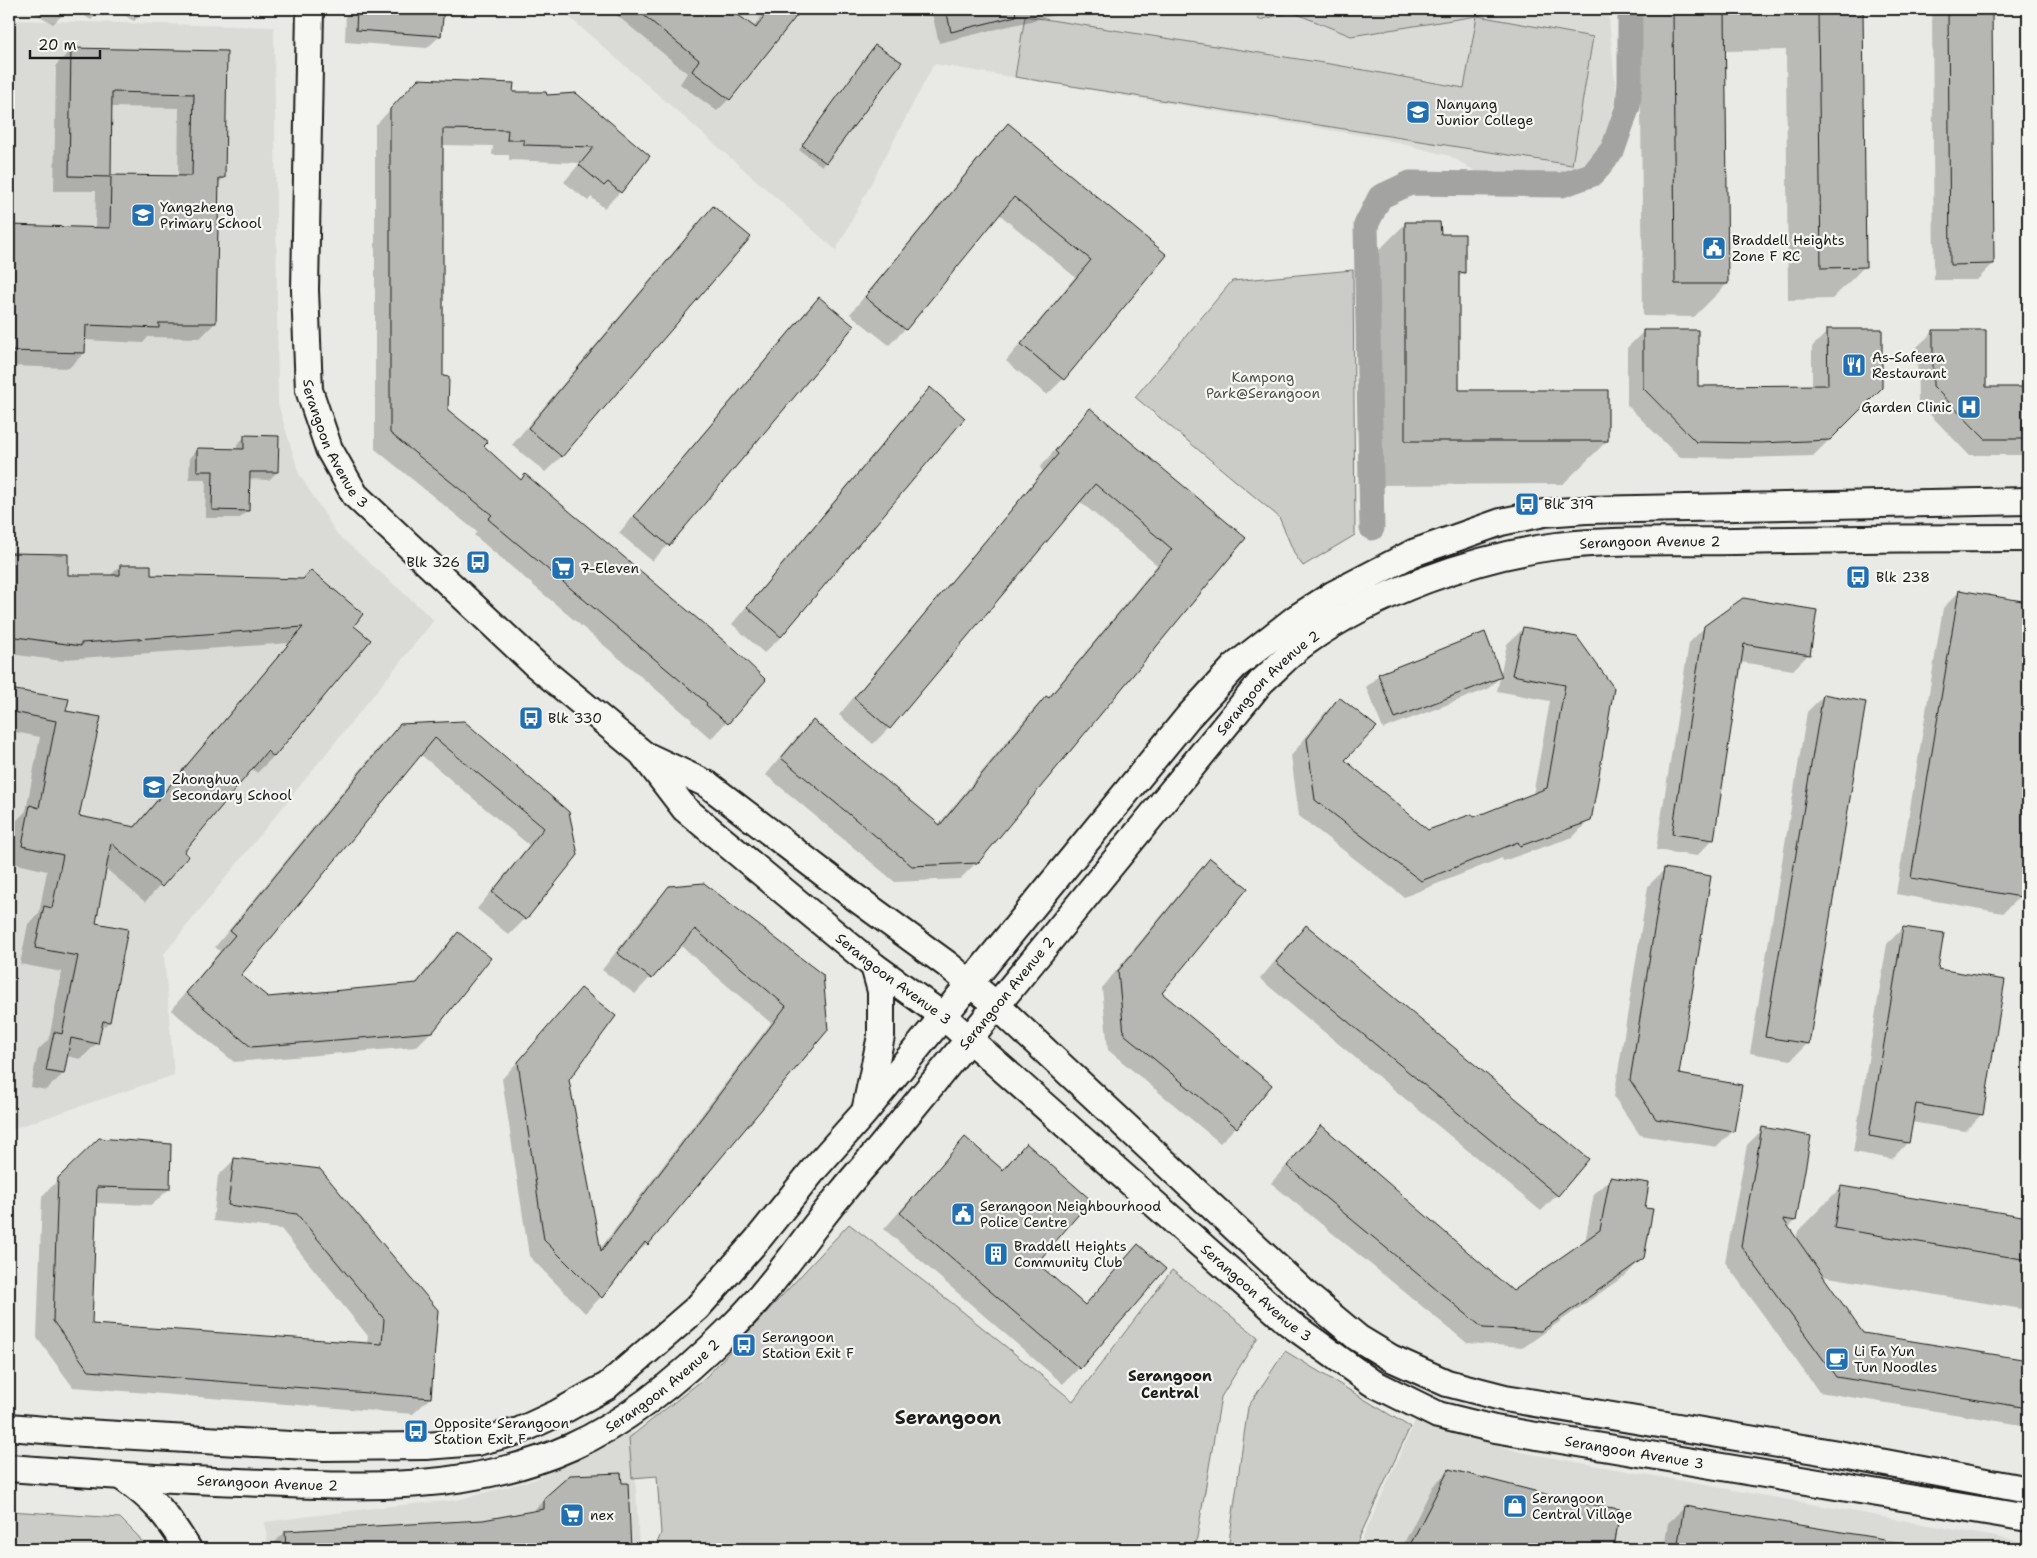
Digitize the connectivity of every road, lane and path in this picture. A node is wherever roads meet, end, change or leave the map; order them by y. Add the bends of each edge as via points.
1 (310, 9) edge
2 (2028, 500) edge
3 (2028, 538) edge
4 (642, 753) junction
5 (874, 966) junction
6 (970, 983) junction
7 (996, 1005) junction
8 (943, 1016) junction
9 (969, 1039) junction
10 (864, 1113) junction
11 (815, 1168) junction
12 (842, 1191) junction
13 (9, 1427) edge
14 (9, 1468) edge
15 (122, 1477) junction
16 (2028, 1490) edge
17 (2028, 1518) edge
18 (188, 1549) edge

1 - 4 main road, Serangoon Avenue 3 via 305,299 309,390 329,449 355,495 536,664
2 - 6 main road, Serangoon Avenue 2 via 1578,510 1501,522 1413,553 1295,618 1235,666 1188,717
3 - 7 main road, Serangoon Avenue 2 via 1577,544 1527,551 1431,577 1388,596 1305,642 1261,682
4 - 5 main road, Serangoon Avenue 3 via 685,809
4 - 6 main road, Serangoon Avenue 3 via 707,784
5 - 8 main road, Serangoon Avenue 3
5 - 10 main road via 880,991 881,1036
6 - 7 main road, Serangoon Avenue 3
6 - 8 main road, Serangoon Avenue 2
7 - 9 main road, Serangoon Avenue 2
7 - 16 main road, Serangoon Avenue 3 via 1310,1298 1358,1338 1391,1358 1447,1383 1505,1398 1838,1454
8 - 9 main road, Serangoon Avenue 3
8 - 10 main road, Serangoon Avenue 2
9 - 12 main road, Serangoon Avenue 2
9 - 17 main road, Serangoon Avenue 3 via 1289,1323 1371,1382 1438,1415 1495,1429
10 - 11 main road, Serangoon Avenue 2
11 - 12 main road
11 - 13 main road, Serangoon Avenue 2 via 697,1308 641,1358 607,1386 558,1414 519,1431 477,1442 324,1447
12 - 15 main road, Serangoon Avenue 2 via 779,1274 733,1327 660,1391 622,1418 589,1438 549,1456 483,1476 385,1485
14 - 15 main road, Serangoon Avenue 2
15 - 18 main road via 147,1494 171,1521

